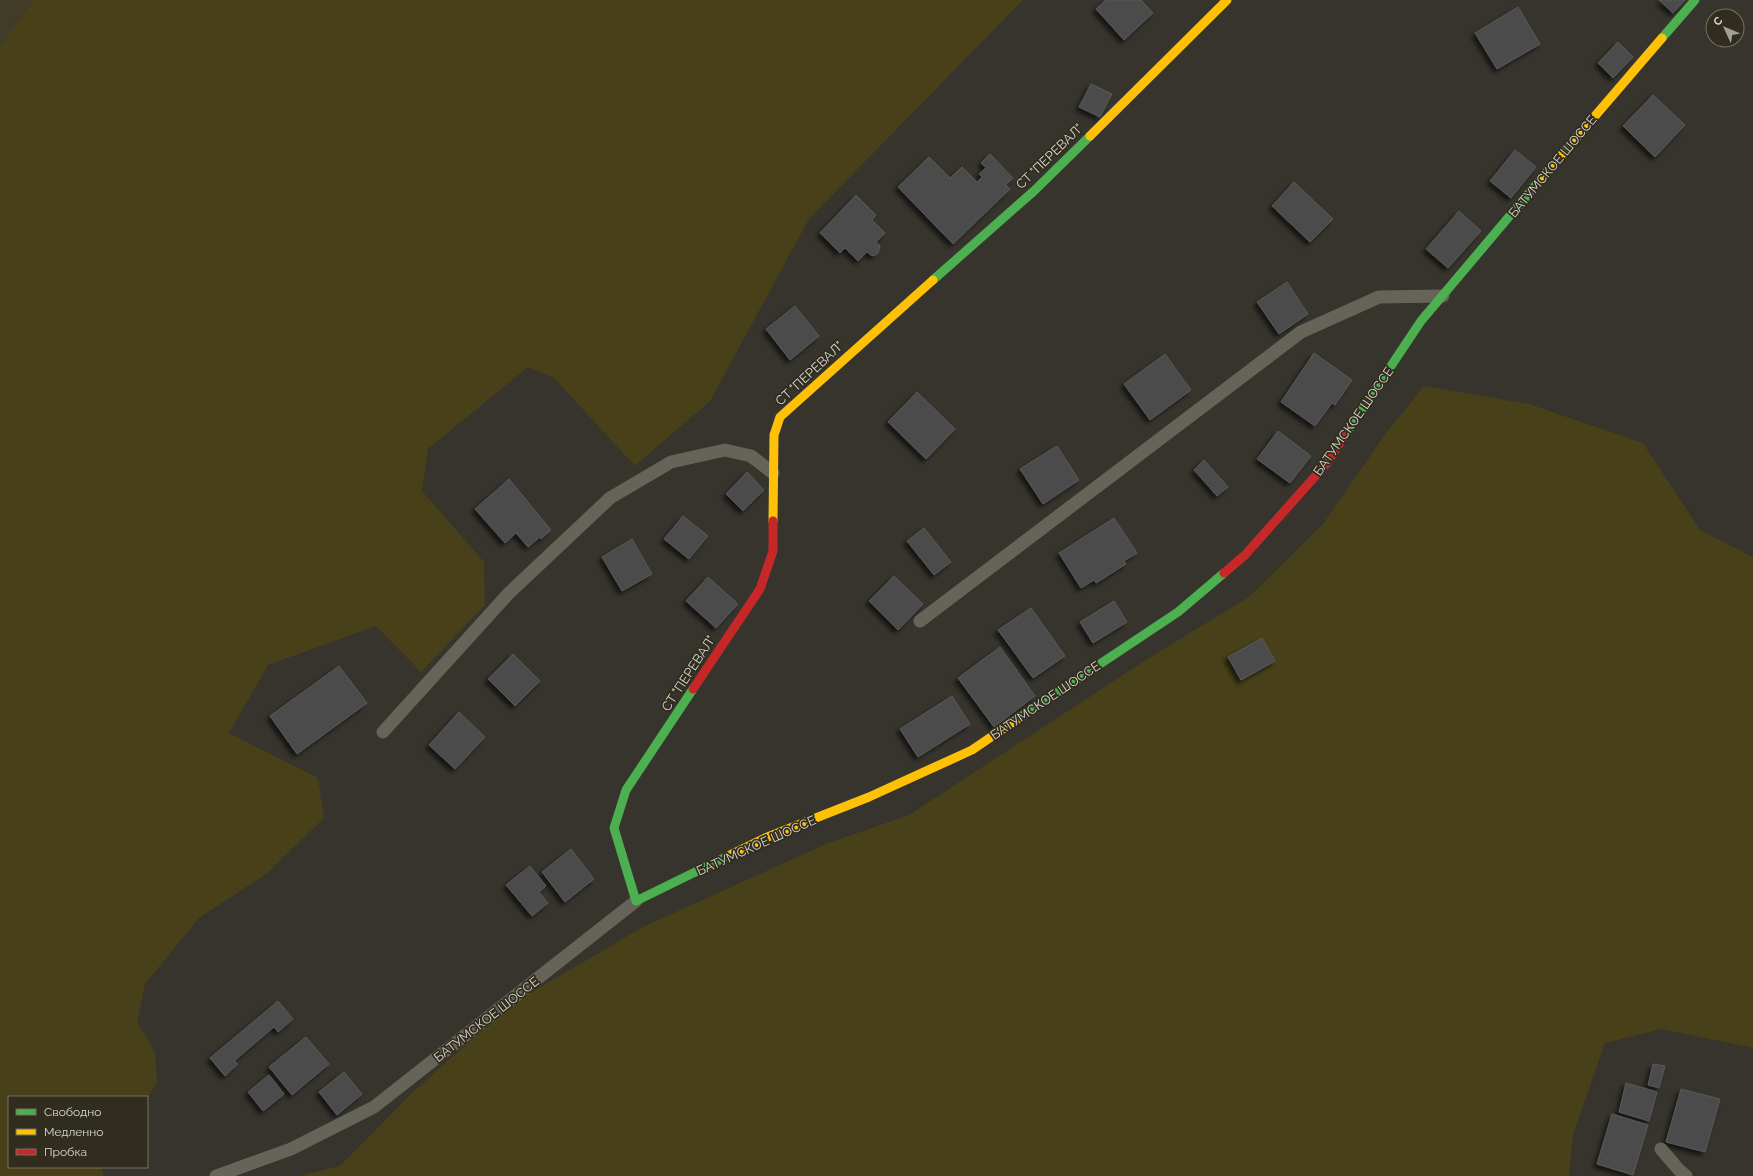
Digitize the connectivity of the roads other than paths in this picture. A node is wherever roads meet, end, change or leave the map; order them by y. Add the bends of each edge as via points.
1 (1227, 0) edge
2 (1695, 0) edge
3 (1443, 296) junction
4 (773, 473) junction
5 (920, 621) dead end
6 (383, 732) dead end
7 (636, 901) junction
8 (1661, 1149) dead end
9 (216, 1176) edge
10 (1686, 1176) edge

1 - 4 street, СТ "ПЕРЕВАЛ" via 1034,191 780,417 774,435
2 - 3 street, БАТУМСКОЕ ШОССЕ
3 - 5 lane via 1378,297 1301,332
3 - 7 street, БАТУМСКОЕ ШОССЕ via 1422,321 1327,463 1245,555 1178,612 972,750 869,797 765,838
4 - 6 lane via 751,456 725,450 671,462 610,498 508,594
4 - 7 street, СТ "ПЕРЕВАЛ" via 773,551 760,589 626,790 614,828
7 - 9 lane, БАТУМСКОЕ ШОССЕ via 374,1107 291,1149
8 - 10 lane

